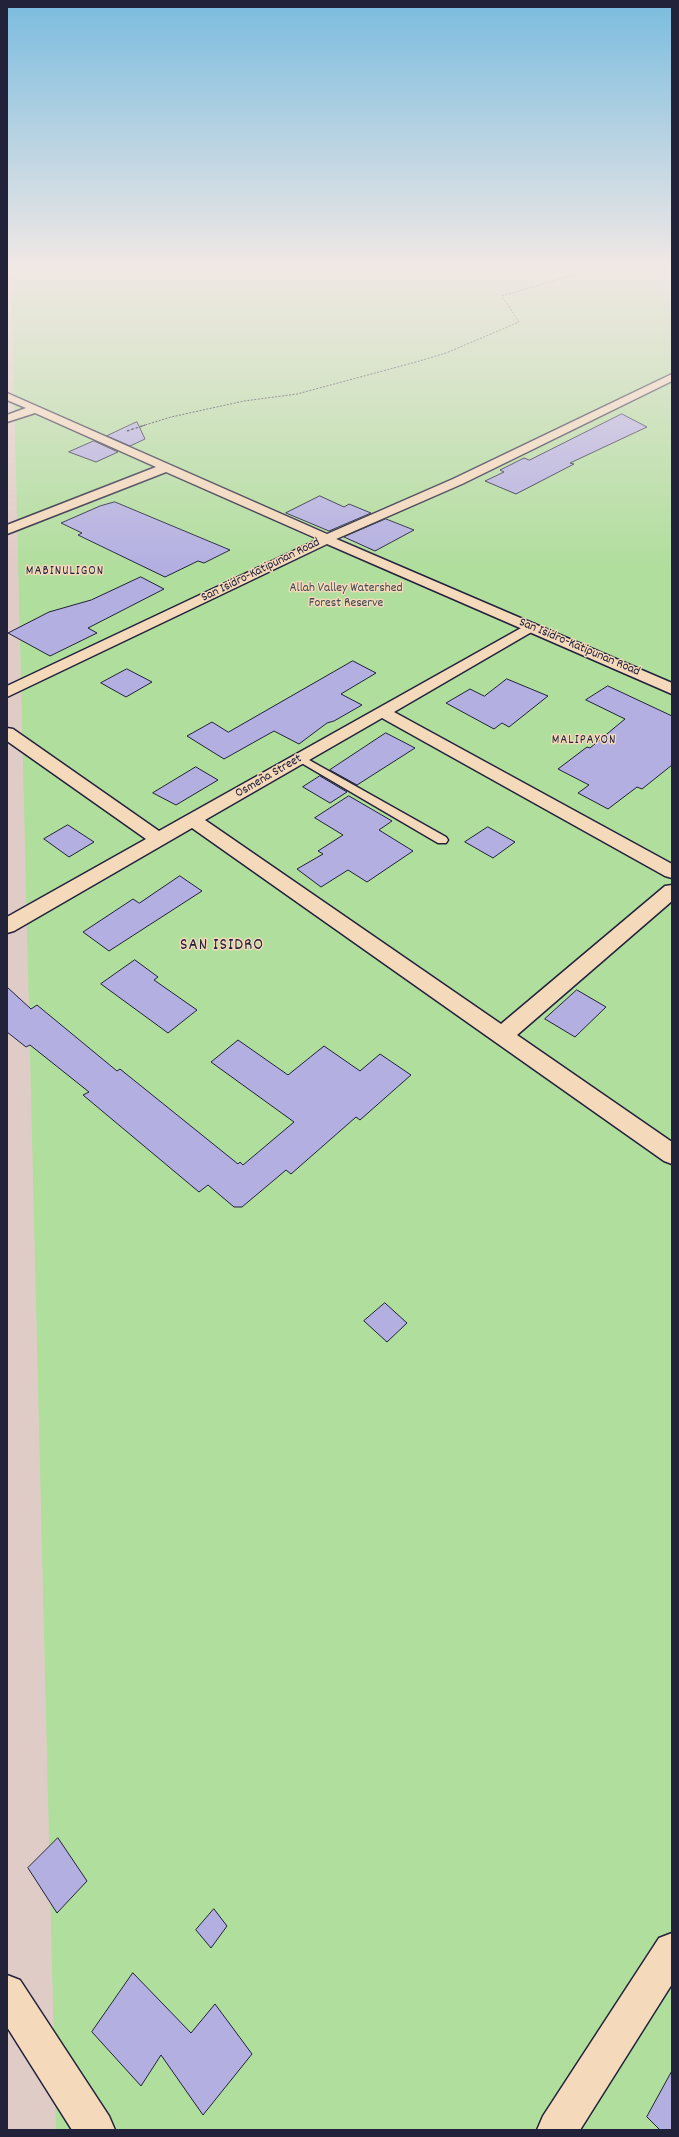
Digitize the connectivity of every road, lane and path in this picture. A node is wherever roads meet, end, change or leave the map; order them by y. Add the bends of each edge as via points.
1 (388, 369) edge
2 (672, 377) edge
3 (7, 396) edge
4 (35, 409) junction
5 (7, 418) edge
6 (110, 444) junction
7 (164, 468) junction
8 (7, 530) edge
9 (326, 539) junction
10 (530, 628) junction
11 (672, 689) edge
12 (7, 692) edge
13 (383, 712) junction
14 (7, 733) edge
15 (302, 759) junction
16 (194, 821) junction
17 (160, 840) junction
18 (442, 840) dead end
19 (672, 872) edge
20 (672, 891) edge
21 (7, 926) edge
22 (502, 1035) junction
23 (672, 1154) edge
24 (672, 1951) edge
25 (7, 1993) edge
26 (95, 2130) edge
27 (556, 2130) edge

1 - 6 path via 296,394 244,401 170,417 130,429
2 - 9 street via 494,464
3 - 4 street
4 - 5 street
4 - 6 street
6 - 7 street
7 - 8 street
7 - 9 street
9 - 10 street, San Isidro-Katipunan Road
9 - 12 street, San Isidro-Katipunan Road
10 - 11 street, San Isidro-Katipunan Road
10 - 13 street, Osmeña Street
13 - 15 street, Osmeña Street
13 - 19 street
14 - 17 street
15 - 16 street, Osmeña Street
15 - 18 lane
16 - 17 street, Osmeña Street
16 - 22 street
17 - 21 street, Osmeña Street
20 - 22 street
22 - 23 street
24 - 27 street
25 - 26 street

